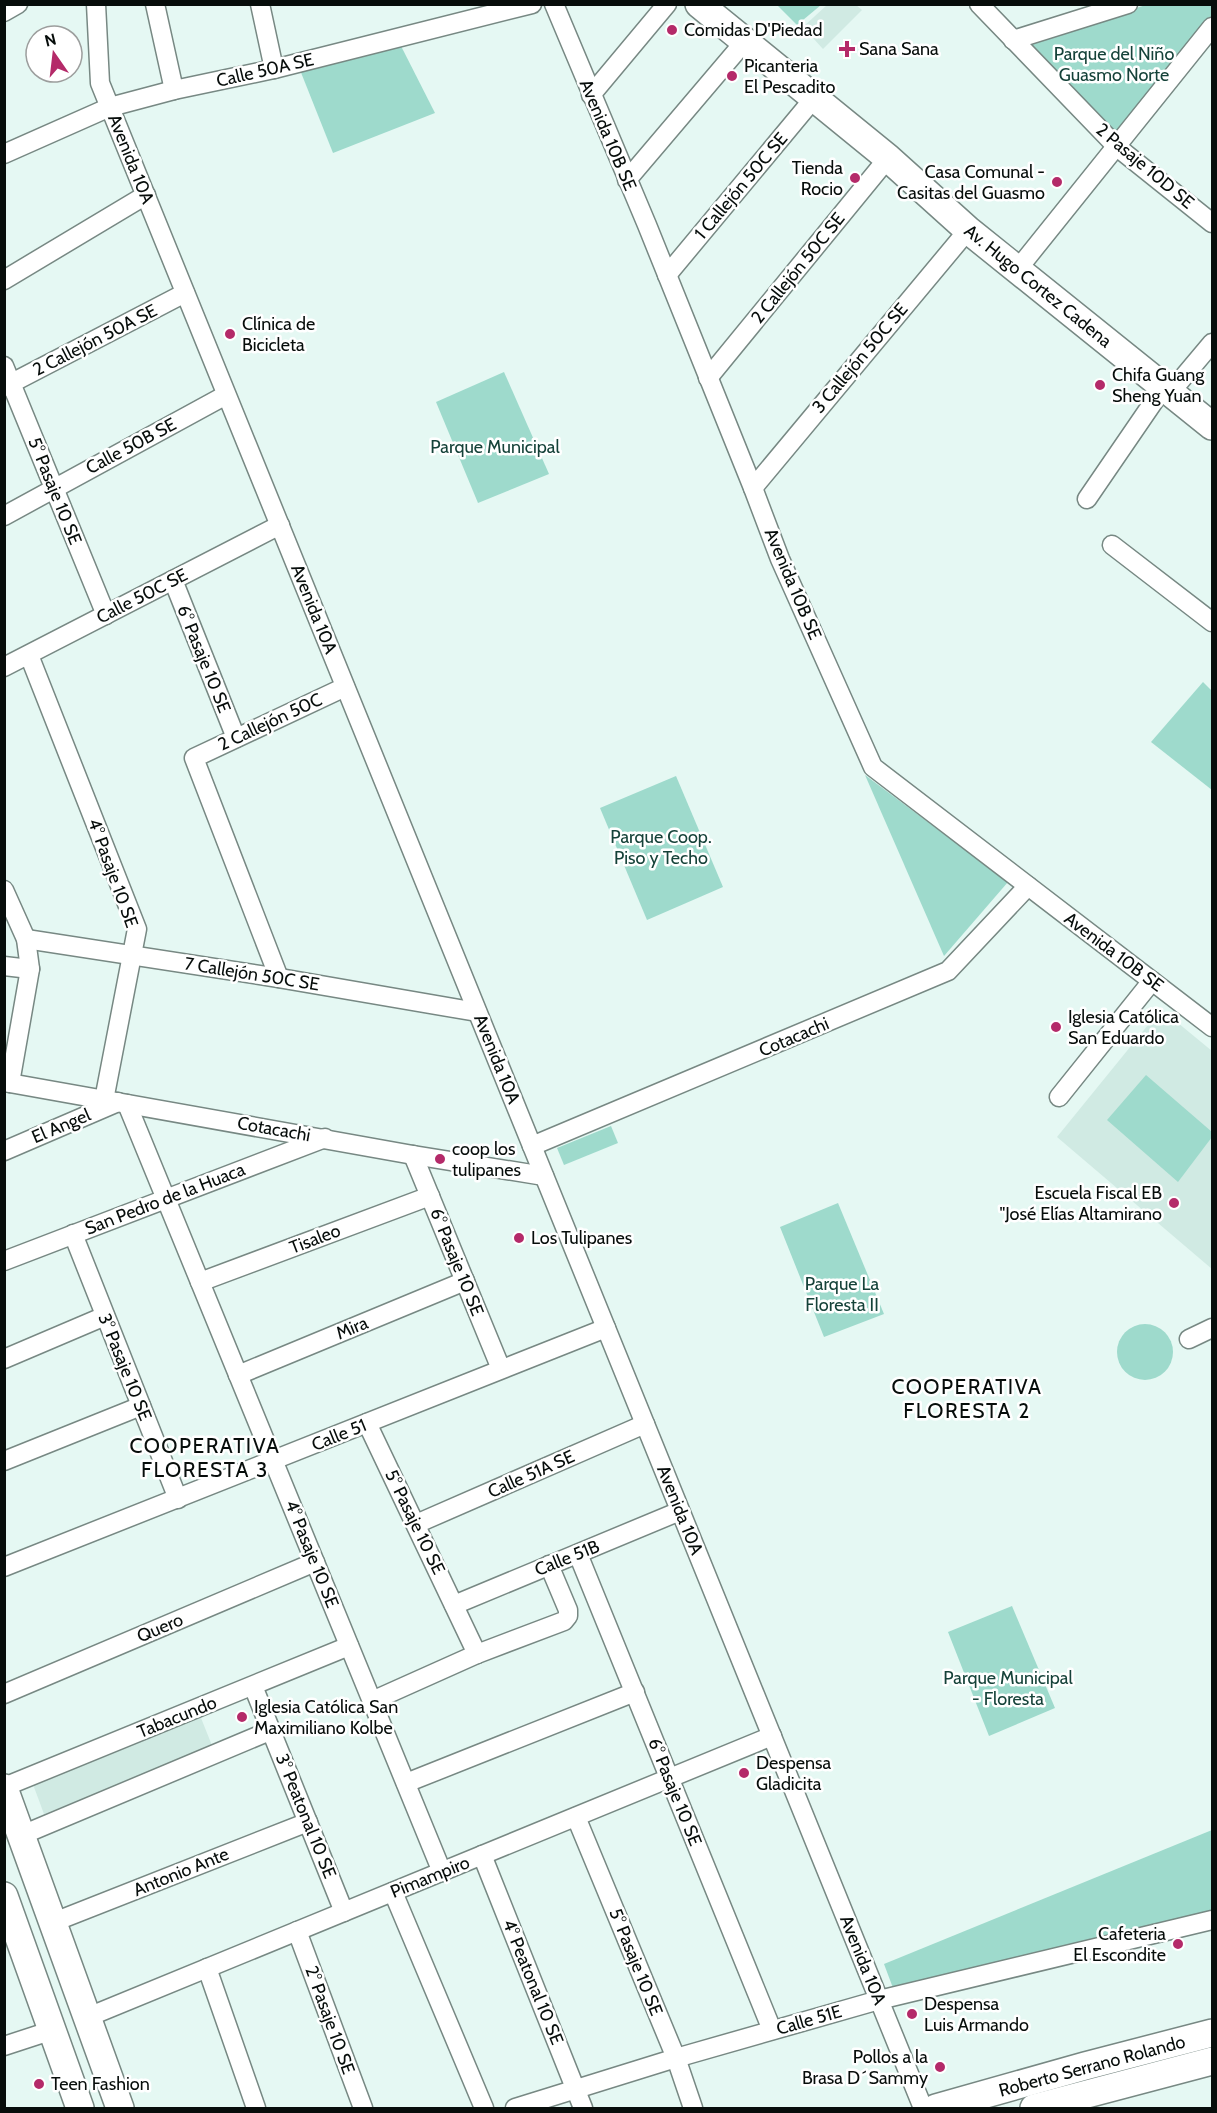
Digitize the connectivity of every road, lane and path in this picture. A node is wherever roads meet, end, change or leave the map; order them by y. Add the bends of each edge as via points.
1 (18, 4) edge
2 (96, 4) edge
3 (155, 4) edge
4 (260, 4) edge
5 (532, 4) edge
6 (554, 4) edge
7 (667, 4) edge
8 (699, 4) edge
9 (979, 4) edge
10 (1128, 4) edge
11 (4, 12) edge
12 (462, 13) edge
13 (1212, 27) edge
14 (1013, 40) junction
15 (745, 41) junction
16 (274, 69) junction
17 (174, 90) junction
18 (591, 95) junction
19 (815, 97) junction
20 (110, 107) junction
21 (1117, 147) junction
22 (4, 154) edge
23 (888, 158) junction
24 (627, 180) junction
25 (146, 195) junction
26 (1212, 223) edge
27 (968, 230) junction
28 (1017, 270) junction
29 (667, 275) junction
30 (4, 279) edge
31 (185, 293) junction
32 (1212, 343) edge
33 (708, 378) junction
34 (7, 379) edge
35 (1167, 390) junction
36 (226, 394) junction
37 (1212, 426) edge
38 (54, 488) junction
39 (753, 488) junction
40 (1088, 499) dead end
41 (4, 516) edge
42 (279, 525) junction
43 (1112, 545) dead end
44 (173, 580) junction
45 (106, 615) junction
46 (1212, 622) edge
47 (29, 655) junction
48 (4, 667) edge
49 (345, 687) junction
50 (236, 738) junction
51 (1028, 886) junction
52 (4, 891) edge
53 (26, 939) junction
54 (131, 956) junction
55 (4, 966) edge
56 (30, 969) junction
57 (279, 978) junction
58 (1152, 981) junction
59 (477, 1012) junction
60 (1212, 1027) edge
61 (7, 1083) edge
62 (1059, 1096) dead end
63 (116, 1102) junction
64 (325, 1138) junction
65 (532, 1146) junction
66 (4, 1151) edge
67 (413, 1155) junction
68 (544, 1176) junction
69 (430, 1196) junction
70 (166, 1198) junction
71 (73, 1234) junction
72 (4, 1260) edge
73 (465, 1281) junction
74 (200, 1282) junction
75 (105, 1316) junction
76 (606, 1328) junction
77 (1212, 1328) edge
78 (1189, 1339) dead end
79 (4, 1359) edge
80 (501, 1369) junction
81 (238, 1375) junction
82 (141, 1406) junction
83 (367, 1423) junction
84 (645, 1424) junction
85 (4, 1461) edge
86 (274, 1461) junction
87 (178, 1499) junction
88 (680, 1511) junction
89 (416, 1524) junction
90 (578, 1554) junction
91 (315, 1562) junction
92 (549, 1565) junction
93 (4, 1567) edge
94 (454, 1605) junction
95 (349, 1646) junction
96 (477, 1654) junction
97 (253, 1686) junction
98 (634, 1692) junction
99 (4, 1694) edge
100 (372, 1701) junction
101 (272, 1730) junction
102 (772, 1736) junction
103 (670, 1778) junction
104 (406, 1783) junction
105 (4, 1788) edge
106 (576, 1816) junction
107 (308, 1822) junction
108 (22, 1835) junction
109 (482, 1855) junction
110 (442, 1872) junction
111 (393, 1892) junction
112 (4, 1896) edge
113 (345, 1912) junction
114 (1212, 1920) edge
115 (54, 1922) junction
116 (297, 1931) junction
117 (12, 1942) edge
118 (207, 1968) junction
119 (879, 2000) junction
120 (88, 2017) junction
121 (53, 2030) junction
122 (772, 2030) junction
123 (1212, 2033) edge
124 (4, 2046) edge
125 (676, 2058) junction
126 (1212, 2061) edge
127 (576, 2089) junction
128 (80, 2109) edge
129 (120, 2109) edge
130 (256, 2109) edge
131 (363, 2109) edge
132 (484, 2109) edge
133 (515, 2109) edge
134 (583, 2109) edge
135 (693, 2109) edge
136 (923, 2109) edge
137 (936, 2109) edge
138 (1034, 2109) edge

1 - 11 street
2 - 20 street, Avenida 10A via 100,83
3 - 17 street
4 - 16 street
5 - 12 street, Calle 50A SE
6 - 18 street, Avenida 10B SE
7 - 18 street
8 - 15 main road, Av. Hugo Cortez Cadena
9 - 14 street, 2 Pasaje 10D SE
10 - 14 street
12 - 16 street, Calle 50A SE
13 - 21 street
14 - 21 street, 2 Pasaje 10D SE
15 - 19 main road, Av. Hugo Cortez Cadena
15 - 24 street
16 - 17 street, Calle 50A SE
17 - 20 street, Calle 50A SE
18 - 24 street, Avenida 10B SE
19 - 23 main road, Av. Hugo Cortez Cadena
19 - 29 street, 1 Callejón 50C SE
20 - 22 street, Calle 50A SE
20 - 25 street, Avenida 10A
21 - 26 street, 2 Pasaje 10D SE
21 - 28 street
23 - 27 main road, Av. Hugo Cortez Cadena
23 - 33 street, 2 Callejón 50C SE
24 - 29 street, Avenida 10B SE
25 - 30 street
25 - 31 street, Avenida 10A
27 - 28 main road, Av. Hugo Cortez Cadena
27 - 39 street, 3 Callejón 50C SE
28 - 35 main road, Av. Hugo Cortez Cadena
29 - 33 street, Avenida 10B SE
31 - 34 street, 2 Callejón 50A SE
31 - 36 street, Avenida 10A
32 - 35 street
33 - 39 street, Avenida 10B SE
34 - 38 street, 5° Pasaje 10 SE
35 - 37 main road, Av. Hugo Cortez Cadena
35 - 40 street
36 - 38 street, Calle 50B SE
36 - 42 street, Avenida 10A
38 - 41 street, Calle 50B SE
38 - 45 street, 5° Pasaje 10 SE
39 - 51 street, Avenida 10B SE via 780,559 873,767
42 - 44 street, Calle 50C SE
42 - 49 street, Avenida 10A
43 - 46 street
44 - 45 street, Calle 50C SE
44 - 50 street, 6° Pasaje 10 SE
45 - 47 street, Calle 50C SE
47 - 48 street, Calle 50C SE
47 - 54 street, 4° Pasaje 10 SE via 136,929
49 - 50 street, 2 Callejón 50C
49 - 59 street, Avenida 10A
50 - 57 street, 2 Callejón 50C via 194,758
51 - 58 street, Avenida 10B SE
51 - 65 street, Cotacachi via 948,971
52 - 53 street
53 - 54 street, 7 Callejón 50C SE
53 - 56 street
54 - 57 street, 7 Callejón 50C SE
54 - 63 street, 4° Pasaje 10 SE
55 - 56 street
56 - 61 street
57 - 59 street, 7 Callejón 50C SE
58 - 60 street, Avenida 10B SE
58 - 62 street
59 - 65 street, Avenida 10A
61 - 63 street, Cotacachi
63 - 64 street, Cotacachi
63 - 66 street, El Angel
63 - 70 street, 4° Pasaje 10 SE
64 - 67 street, Cotacachi
64 - 70 street, San Pedro de la Huaca
65 - 68 street, Avenida 10A
67 - 68 street, Cotacachi
67 - 69 street, 6° Pasaje 10 SE
68 - 76 street, Avenida 10A
69 - 73 street, 6° Pasaje 10 SE
69 - 74 street, Tisaleo
70 - 71 street, San Pedro de la Huaca
70 - 74 street, 4° Pasaje 10 SE
71 - 72 street, San Pedro de la Huaca
71 - 75 street, 3° Pasaje 10 SE
73 - 80 street, 6° Pasaje 10 SE
73 - 81 street, Mira
74 - 81 street, 4° Pasaje 10 SE
75 - 79 street
75 - 82 street, 3° Pasaje 10 SE
76 - 80 street, Calle 51
76 - 84 street, Avenida 10A
77 - 78 street
80 - 83 street, Calle 51
81 - 86 street, 4° Pasaje 10 SE
82 - 85 street
82 - 87 street, 3° Pasaje 10 SE
83 - 86 street, Calle 51
83 - 89 street, 5° Pasaje 10 SE
84 - 88 street, Avenida 10A
84 - 89 street, Calle 51A SE
86 - 87 street, Calle 51
86 - 91 street, 4° Pasaje 10 SE
87 - 93 street, Calle 51
88 - 90 street, Calle 51B
88 - 102 street, Avenida 10A
89 - 94 street, 5° Pasaje 10 SE
90 - 92 street, Calle 51B
90 - 98 street, 6° Pasaje 10 SE
91 - 95 street, 4° Pasaje 10 SE
91 - 99 street, Quero
92 - 94 street, Calle 51B
92 - 96 street via 567,1610 564,1621
94 - 96 street, 5° Pasaje 10 SE
95 - 97 street, Tabacundo
95 - 100 street, 4° Pasaje 10 SE
96 - 100 street
97 - 101 street, 3° Peatonal 10 SE
97 - 105 street, Tabacundo
98 - 103 street, 6° Pasaje 10 SE
98 - 104 street
100 - 104 street, 4° Pasaje 10 SE
101 - 107 street, 3° Peatonal 10 SE
101 - 108 street
102 - 103 street, Pimampiro
102 - 119 street, Avenida 10A
103 - 106 street, Pimampiro
103 - 122 street, 6° Pasaje 10 SE
104 - 110 street, 4° Pasaje 10 SE
105 - 108 main road
106 - 109 street, Pimampiro
106 - 125 street, 5° Pasaje 10 SE
107 - 113 street, 3° Peatonal 10 SE
107 - 115 street, Antonio Ante
108 - 115 main road
109 - 110 street, Pimampiro
109 - 127 street, 4° Peatonal 10 SE
110 - 111 street, Pimampiro
111 - 113 street, Pimampiro
111 - 132 street
112 - 117 main road
113 - 116 street, Pimampiro
114 - 119 street, Calle 51E
115 - 120 main road
116 - 118 street, Pimampiro
116 - 131 street, 2° Pasaje 10 SE
117 - 121 main road
118 - 120 street, Pimampiro
118 - 130 street
119 - 122 street, Calle 51E
119 - 136 street, Avenida 10A
120 - 129 main road
121 - 124 street
121 - 128 main road
122 - 125 street, Calle 51E
123 - 137 main road, Roberto Serrano Rolando
125 - 127 street, Calle 51E
125 - 135 street, 5° Pasaje 10 SE
126 - 138 main road, Roberto Serrano Rolando
127 - 133 street, Calle 51E
127 - 134 street, 4° Peatonal 10 SE

